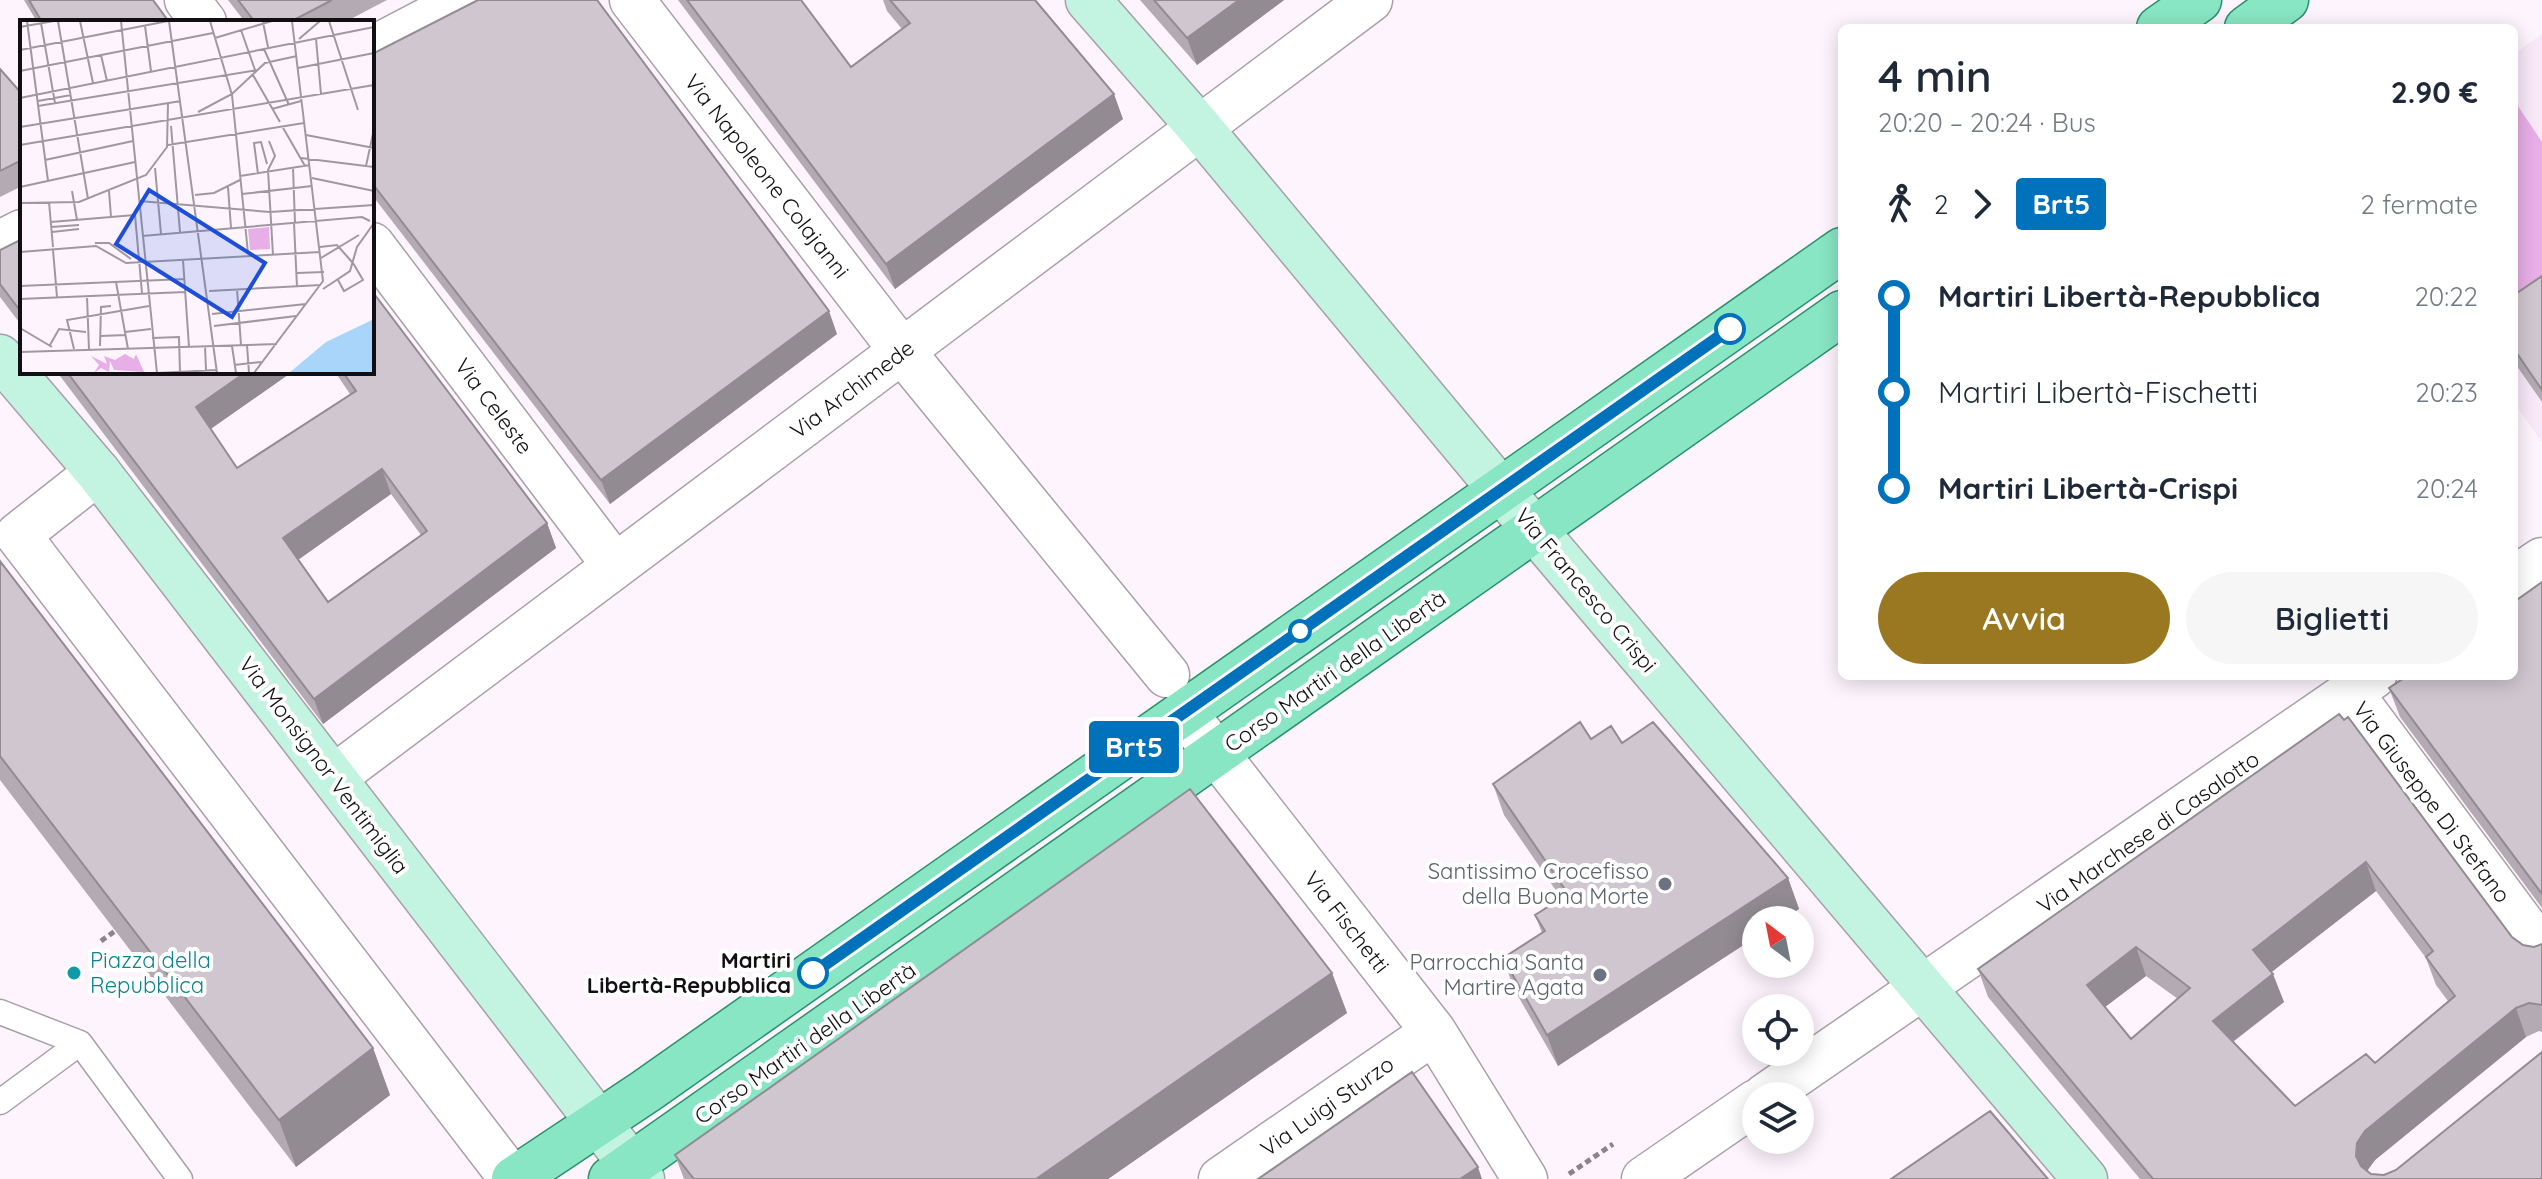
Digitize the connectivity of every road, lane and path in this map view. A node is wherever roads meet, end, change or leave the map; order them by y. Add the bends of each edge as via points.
1 (187, 0) edge
2 (466, 0) edge
3 (632, 0) edge
4 (1088, 0) edge
5 (1370, 0) edge
6 (2286, 0) edge
7 (202, 20) edge
8 (2253, 24) edge
9 (374, 48) edge
10 (1199, 127) junction
11 (20, 233) edge
12 (0, 243) edge
13 (374, 248) edge
14 (1838, 253) edge
15 (1838, 316) edge
16 (902, 351) junction
17 (0, 357) edge
18 (98, 472) junction
19 (1500, 489) junction
20 (1535, 530) junction
21 (9, 541) edge
22 (2542, 560) edge
23 (615, 566) junction
24 (2518, 576) edge
25 (2362, 684) edge
26 (1175, 694) junction
27 (1216, 755) junction
28 (334, 777) junction
29 (115, 931) edge
30 (101, 941) edge
31 (2542, 950) edge
32 (135, 957) edge
33 (122, 968) edge
34 (1923, 988) junction
35 (0, 1012) edge
36 (1434, 1032) junction
37 (80, 1043) junction
38 (1785, 1082) edge
39 (0, 1102) edge
40 (1742, 1112) edge
41 (598, 1123) junction
42 (628, 1174) edge
43 (180, 1179) edge
44 (513, 1179) edge
45 (1221, 1179) edge
46 (1525, 1179) edge
47 (1644, 1179) edge
48 (2085, 1179) edge

1 - 7 street
2 - 9 street
3 - 16 street, Via Napoleone Colajanni
4 - 10 main road, Via Francesco Crispi
5 - 10 street, Via Archimede
6 - 8 main road
10 - 16 street, Via Archimede
10 - 19 main road, Via Francesco Crispi
11 - 12 street
13 - 23 street, Via Celeste
14 - 19 main road
15 - 20 main road, Corso Martiri della Libertà
16 - 23 street, Via Archimede
16 - 26 street, Via Fischetti
17 - 18 main road, Via Monsignor Ventimiglia
18 - 21 street
18 - 28 main road, Via Monsignor Ventimiglia
19 - 20 main road, Via Francesco Crispi
19 - 26 main road
20 - 27 main road, Corso Martiri della Libertà
20 - 34 main road, Via Francesco Crispi
21 - 44 street
22 - 24 street
23 - 28 street, Via Archimede
25 - 31 street, Via Giuseppe Di Stefano
25 - 34 street, Via Marchese di Casalotto
26 - 27 street, Via Fischetti
26 - 41 main road
27 - 36 street, Via Fischetti
27 - 42 main road, Corso Martiri della Libertà
28 - 41 main road, Via Monsignor Ventimiglia
29 - 30 path
32 - 33 path
34 - 38 street, Via Marchese di Casalotto
34 - 48 main road, Via Francesco Crispi
35 - 37 lane
36 - 45 street, Via Luigi Sturzo
36 - 46 street, Via Fischetti
37 - 39 lane
37 - 43 lane
40 - 47 street
41 - 42 main road, Via Monsignor Ventimiglia
41 - 44 main road

